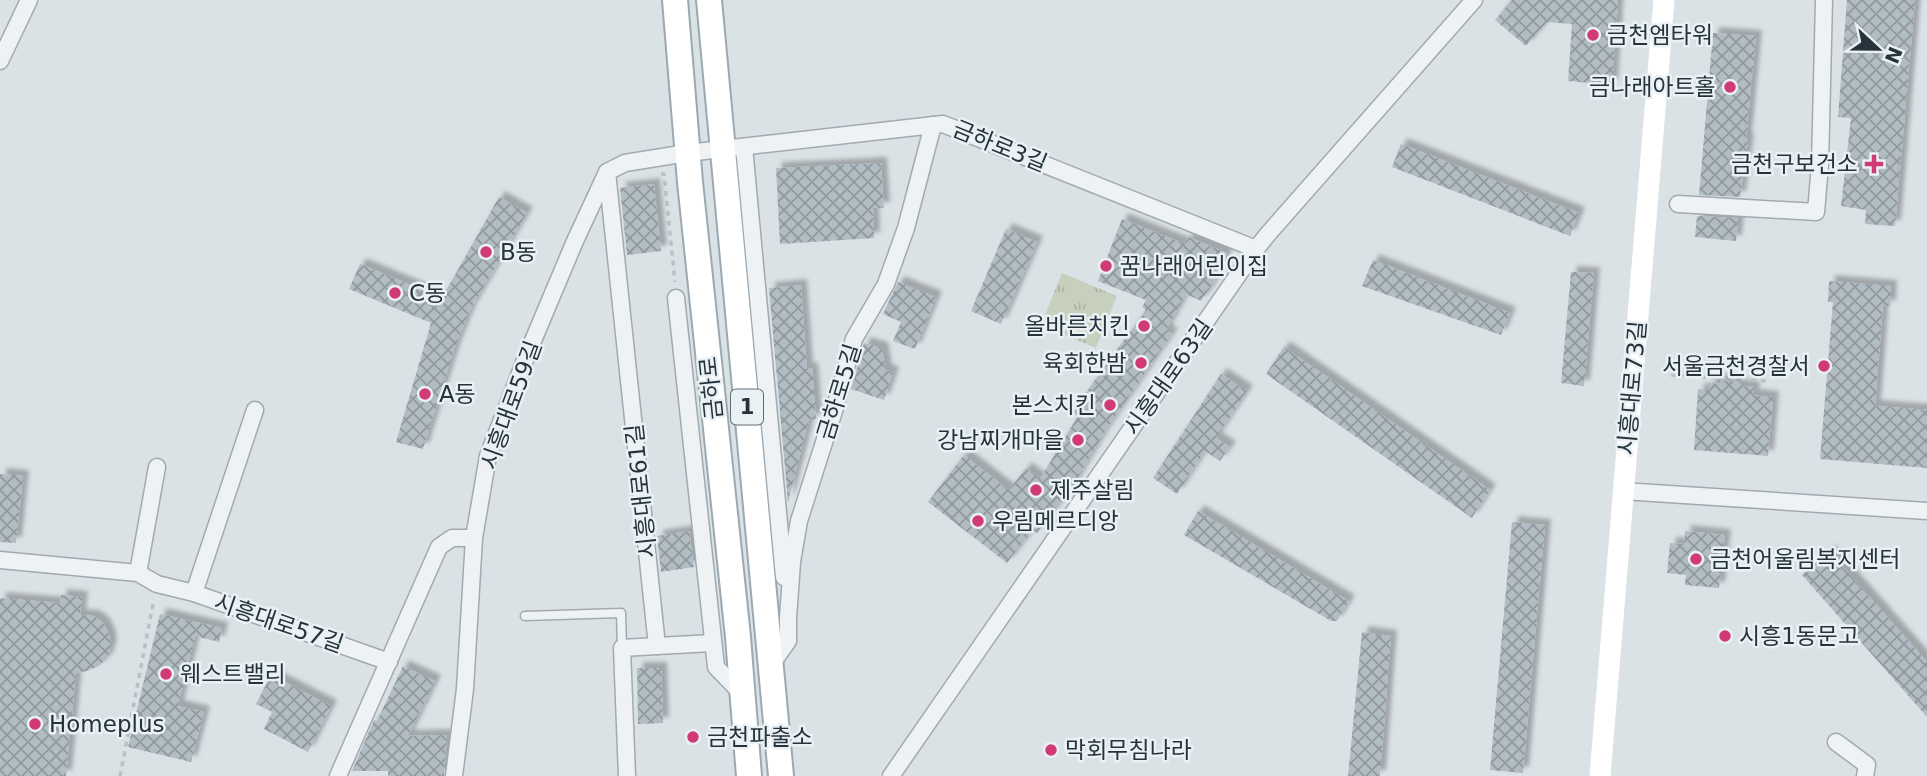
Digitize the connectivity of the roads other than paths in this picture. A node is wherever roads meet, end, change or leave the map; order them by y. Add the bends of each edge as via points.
1 (29, 0) edge
2 (675, 0) edge
3 (709, 0) edge
4 (1474, 0) edge
5 (1664, 0) edge
6 (1824, 0) edge
7 (0, 61) edge
8 (933, 125) junction
9 (734, 149) junction
10 (687, 153) junction
11 (607, 172) junction
12 (1678, 204) dead end
13 (1256, 249) junction
14 (676, 298) road end
15 (255, 410) dead end
16 (157, 467) dead end
17 (1623, 491) junction
18 (1927, 510) edge
19 (474, 538) junction
20 (0, 560) edge
21 (138, 573) junction
22 (194, 593) junction
23 (525, 616) dead end
24 (788, 618) junction
25 (713, 643) junction
26 (657, 646) junction
27 (622, 648) junction
28 (388, 662) junction
29 (771, 665) junction
30 (742, 694) junction
31 (1836, 742) dead end
32 (338, 776) edge
33 (454, 776) edge
34 (627, 776) edge
35 (749, 776) edge
36 (781, 776) edge
37 (891, 776) edge
38 (1600, 776) edge
39 (1865, 776) edge

1 - 7 street
2 - 10 main road, 금하로 / 1
3 - 9 main road, 금하로 / 1
4 - 13 street, 시흥대로63길
5 - 17 street, 시흥대로73길
6 - 12 street via 1816,212
8 - 9 street, 금하로3길
8 - 13 street, 금하로3길 via 943,124
8 - 24 street, 금하로5길 via 902,239 886,284 854,339 799,521
9 - 10 street, 금하로3길
9 - 24 street
9 - 29 main road, 금하로 / 1
10 - 11 street via 625,163
10 - 30 main road, 금하로 / 1
11 - 19 street, 시흥대로59길 via 488,456
11 - 26 street, 시흥대로61길
13 - 37 street, 시흥대로63길
14 - 25 street
15 - 22 street, 시흥대로57길
16 - 21 street
17 - 18 street
17 - 38 street, 시흥대로73길
19 - 28 street via 452,538 439,548
19 - 33 street, 시흥대로59길 via 465,689
20 - 21 street
21 - 22 street via 157,584
22 - 28 street, 시흥대로57길
23 - 27 lane via 621,613
24 - 29 street, 금하로5길 via 788,641
25 - 26 street
25 - 30 street via 716,667
26 - 27 street
27 - 34 street
28 - 32 street
29 - 36 main road, 금하로 / 1
30 - 35 main road, 금하로 / 1
31 - 39 street via 1867,765

